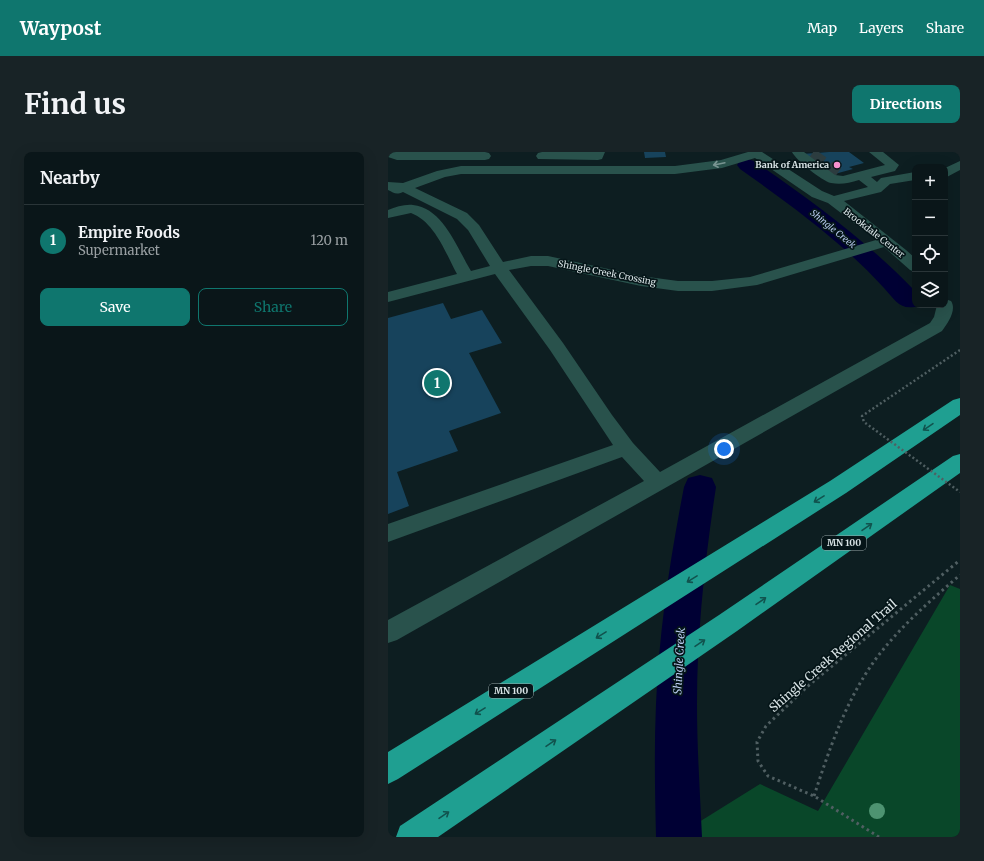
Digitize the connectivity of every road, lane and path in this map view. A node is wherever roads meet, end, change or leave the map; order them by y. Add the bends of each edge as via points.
1 (777, 152) edge
2 (875, 152) edge
3 (388, 153) edge
4 (756, 153) edge
5 (805, 153) edge
6 (481, 154) edge
7 (599, 154) edge
8 (496, 156) dead end
9 (527, 156) dead end
10 (960, 165) edge
11 (475, 169) junction
12 (597, 171) junction
13 (948, 171) edge
14 (948, 173) edge
15 (960, 175) edge
16 (388, 176) edge
17 (861, 176) junction
18 (912, 177) edge
19 (912, 185) edge
20 (388, 186) edge
21 (403, 187) junction
22 (876, 189) junction
23 (388, 192) edge
24 (833, 200) junction
25 (388, 214) edge
26 (886, 242) junction
27 (912, 264) edge
28 (499, 268) junction
29 (466, 276) junction
30 (960, 295) edge
31 (388, 297) edge
32 (948, 297) edge
33 (945, 308) edge
34 (960, 350) edge
35 (960, 405) edge
36 (626, 448) junction
37 (960, 462) edge
38 (658, 483) junction
39 (960, 492) edge
40 (388, 533) edge
41 (960, 560) edge
42 (960, 575) edge
43 (388, 632) edge
44 (388, 769) edge
45 (814, 796) junction
46 (411, 837) edge
47 (879, 837) edge

1 - 24 street via 828,190
2 - 17 street via 893,165
3 - 6 street via 396,156
4 -> 12 street via 736,161 690,169
4 - 24 street via 817,194
5 - 17 street via 800,156 832,179
6 - 8 street
6 - 11 street
7 - 9 street
7 - 12 street
10 - 13 street
11 - 12 street
11 - 21 street via 442,174
14 - 15 street
16 - 21 street via 397,180
17 - 22 street
18 - 22 street via 886,182
19 - 22 street via 894,189
20 - 21 street
21 - 23 street
21 - 28 street via 462,216 474,228
22 - 24 street
24 - 26 street, Brookdale Center
25 - 29 street via 414,209 434,222
26 - 27 street, Brookdale Center
26 - 28 street, Shingle Creek Crossing via 776,276 751,282 712,286 641,282 548,261 531,261
28 - 29 street, Shingle Creek Crossing
28 - 36 street
29 - 31 street, Shingle Creek Crossing
30 - 32 street
33 - 38 street via 944,316 936,327
34 - 39 path, bridge via 862,416 864,422
35 -> 44 highway, MN 100 via 838,487
36 - 38 street
36 - 40 street
46 -> 37 highway, MN 100 via 633,688
38 - 43 street
41 - 45 path, Shingle Creek Regional Trail via 808,686 766,726 757,742 758,761 768,776
42 - 45 path via 900,630 857,688 838,726
45 - 47 path, Shingle Creek Regional Trail

